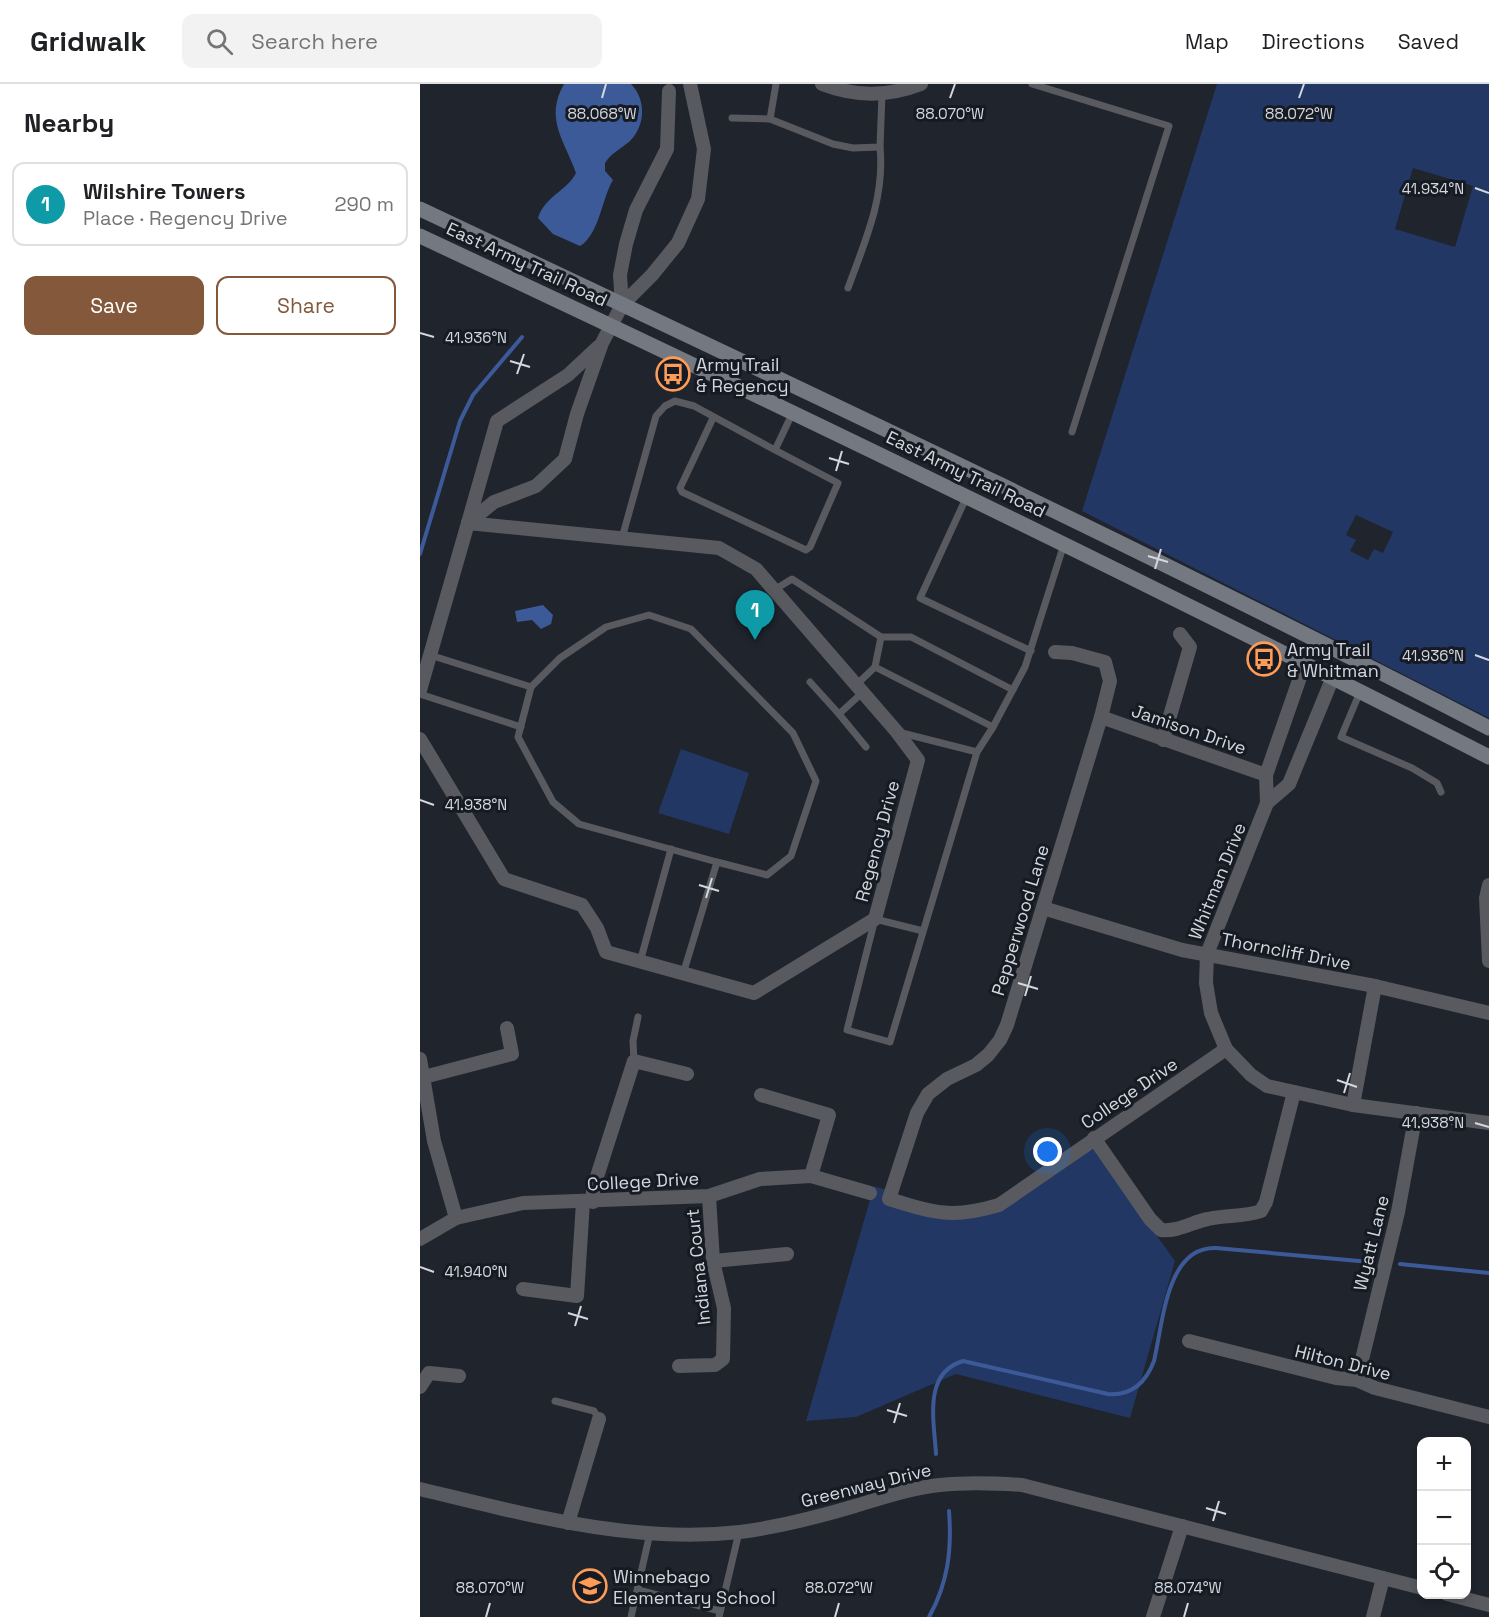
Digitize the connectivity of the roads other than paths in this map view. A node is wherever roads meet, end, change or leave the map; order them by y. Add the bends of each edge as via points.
1 (690, 84) edge
2 (776, 84) edge
3 (822, 84) edge
4 (921, 84) edge
5 (1032, 84) edge
6 (666, 88) edge
7 (882, 94) junction
8 (732, 118) dead end
9 (770, 119) junction
10 (880, 147) junction
11 (420, 209) edge
12 (420, 236) edge
13 (848, 288) dead end
14 (622, 305) junction
15 (611, 325) junction
16 (601, 345) junction
17 (793, 412) junction
18 (713, 418) junction
19 (1072, 432) dead end
20 (775, 450) junction
21 (967, 496) junction
22 (468, 523) junction
23 (622, 538) junction
24 (1064, 543) junction
25 (774, 590) junction
26 (1180, 634) dead end
27 (881, 637) junction
28 (1030, 651) junction
29 (1055, 652) dead end
30 (430, 655) junction
31 (1305, 663) junction
32 (875, 667) junction
33 (1333, 677) junction
34 (810, 682) dead end
35 (531, 687) junction
36 (859, 690) junction
37 (1013, 690) junction
38 (1360, 691) junction
39 (420, 692) edge
40 (839, 714) junction
41 (1101, 717) junction
42 (520, 727) junction
43 (993, 727) junction
44 (1489, 728) edge
45 (897, 732) junction
46 (420, 739) edge
47 (1162, 740) junction
48 (866, 747) dead end
49 (977, 752) junction
50 (1489, 758) edge
51 (1266, 775) junction
52 (1441, 792) dead end
53 (1267, 803) junction
54 (671, 849) junction
55 (717, 862) junction
56 (1489, 885) edge
57 (1044, 908) junction
58 (875, 919) junction
59 (923, 931) junction
60 (1207, 954) junction
61 (1489, 961) edge
62 (639, 962) junction
63 (683, 974) junction
64 (1375, 986) junction
65 (1489, 1013) edge
66 (638, 1017) dead end
67 (507, 1028) dead end
68 (1226, 1049) junction
69 (420, 1059) edge
70 (634, 1061) junction
71 (687, 1074) dead end
72 (424, 1077) junction
73 (1294, 1092) junction
74 (762, 1095) dead end
75 (1353, 1105) junction
76 (1416, 1113) junction
77 (1489, 1123) edge
78 (1094, 1138) junction
79 (427, 1142) edge
80 (812, 1176) junction
81 (870, 1193) dead end
82 (709, 1196) junction
83 (889, 1199) joint
84 (588, 1202) junction
85 (456, 1218) junction
86 (420, 1239) edge
87 (788, 1254) dead end
88 (713, 1261) junction
89 (523, 1289) dead end
90 (1189, 1341) dead end
91 (679, 1366) dead end
92 (459, 1376) dead end
93 (1357, 1380) junction
94 (420, 1387) edge
95 (555, 1401) dead end
96 (1489, 1417) edge
97 (599, 1419) joint
98 (420, 1489) edge
99 (568, 1523) junction
100 (1182, 1526) junction
101 (739, 1532) junction
102 (650, 1533) junction
103 (1383, 1578) junction
104 (1417, 1587) edge
105 (638, 1590) junction
106 (1466, 1599) edge
107 (1489, 1605) edge
108 (719, 1614) edge
109 (631, 1617) edge
110 (1153, 1617) edge
111 (1373, 1617) edge

1 - 6 street
1 - 14 street via 704,149 698,198 678,243
2 - 9 lane
3 - 7 street via 850,93
4 - 7 street
5 - 19 lane via 1169,126
6 - 14 street via 667,149 636,210 626,244 620,275
7 - 10 lane
8 - 9 lane
9 - 10 lane via 833,144
10 - 13 lane via 882,174 875,215
11 - 14 main road, East Army Trail Road
12 - 15 main road, East Army Trail Road
14 - 15 street
14 - 44 main road, East Army Trail Road via 1200,582
15 - 16 street
15 - 17 main road, East Army Trail Road
16 - 22 street via 567,375 497,421
16 - 22 street via 565,459 536,486 495,502
17 - 20 lane
17 - 21 main road, East Army Trail Road
18 - 20 lane
18 - 20 lane via 687,471 682,492 803,551 810,547 838,483
18 - 23 lane via 694,406 675,401 656,416
21 - 24 main road, East Army Trail Road
21 - 28 lane via 920,598
22 - 23 street, Regency Drive
22 - 30 street
23 - 25 street, Regency Drive via 719,548 756,569
24 - 28 lane
24 - 31 main road, East Army Trail Road
25 - 27 lane via 792,579
25 - 36 street, Regency Drive
26 - 47 street via 1190,647
27 - 32 lane
27 - 37 lane via 910,637
28 - 37 lane
29 - 41 street, Pepperwood Lane via 1105,662 1110,681
30 - 35 lane
30 - 39 street
31 - 33 main road, East Army Trail Road
31 - 51 street, Whitman Drive
32 - 36 lane
32 - 43 lane
33 - 38 main road, East Army Trail Road
33 - 53 street, Whitman Drive via 1289,784
34 - 40 lane
35 - 42 lane
35 - 55 lane via 560,658 606,627 649,615 691,629 792,733 816,781 790,856 767,875
36 - 40 lane
36 - 45 street, Regency Drive
37 - 43 lane
38 - 50 main road, East Army Trail Road
38 - 52 lane via 1341,738 1412,768 1437,783
39 - 42 lane
40 - 48 lane
41 - 47 street, Jamison Drive
41 - 57 street, Pepperwood Lane
42 - 54 lane via 518,737 554,802 579,824
43 - 49 lane
45 - 49 lane
45 - 58 street, Regency Drive via 918,760
46 - 62 street, Regency Drive via 504,879 582,905 606,952
47 - 51 street, Jamison Drive
49 - 59 lane
51 - 53 street, Whitman Drive
53 - 60 street, Whitman Drive
54 - 55 lane
54 - 62 lane
55 - 63 lane
56 - 61 street
57 - 60 street, Thorncliff Drive
57 - 83 street, Pepperwood Lane via 1000,1040 976,1065 947,1079 928,1094 917,1113
58 - 59 lane
58 - 59 lane via 847,1030 890,1042
58 - 63 street, Regency Drive via 754,993
60 - 64 street, Thorncliff Drive
60 - 68 street, Whitman Drive via 1209,1005
62 - 63 street, Regency Drive
64 - 65 street, Thorncliff Drive
64 - 75 street
66 - 70 lane
67 - 72 street via 512,1054
68 - 73 street, Whitman Drive via 1267,1086
68 - 78 street, College Drive
69 - 72 street
70 - 71 street
70 - 84 street
72 - 79 street
73 - 75 street, Whitman Drive
73 - 78 street via 1266,1202 1261,1211 1246,1216 1213,1218 1175,1230 1161,1230
74 - 80 street via 829,1115
75 - 76 street, Whitman Drive
76 - 77 street, Whitman Drive
76 - 93 street, Wyatt Lane via 1400,1205
78 - 83 street, College Drive via 999,1205 981,1211 935,1213
79 - 85 street
80 - 81 street, College Drive
80 - 82 street, College Drive via 760,1179
82 - 84 street, College Drive
82 - 88 street, Indiana Court
84 - 85 street, College Drive via 523,1203
84 - 89 street via 577,1296
85 - 86 street, College Drive
87 - 88 street
88 - 91 street, Indiana Court via 724,1308 723,1359 715,1365
90 - 93 street, Hilton Drive
92 - 94 street via 429,1373
93 - 96 street, Hilton Drive
95 - 97 lane via 594,1411
97 - 99 street
98 - 99 street, Greenway Drive
99 - 102 street, Greenway Drive
100 - 101 street, Greenway Drive via 1022,1485 975,1482 937,1485 817,1517
100 - 103 street, Greenway Drive
100 - 110 street
101 - 102 street, Greenway Drive
101 - 108 lane
102 - 105 lane
103 - 104 street, Greenway Drive
103 - 111 street
105 - 108 lane
105 - 109 lane
106 - 107 street

